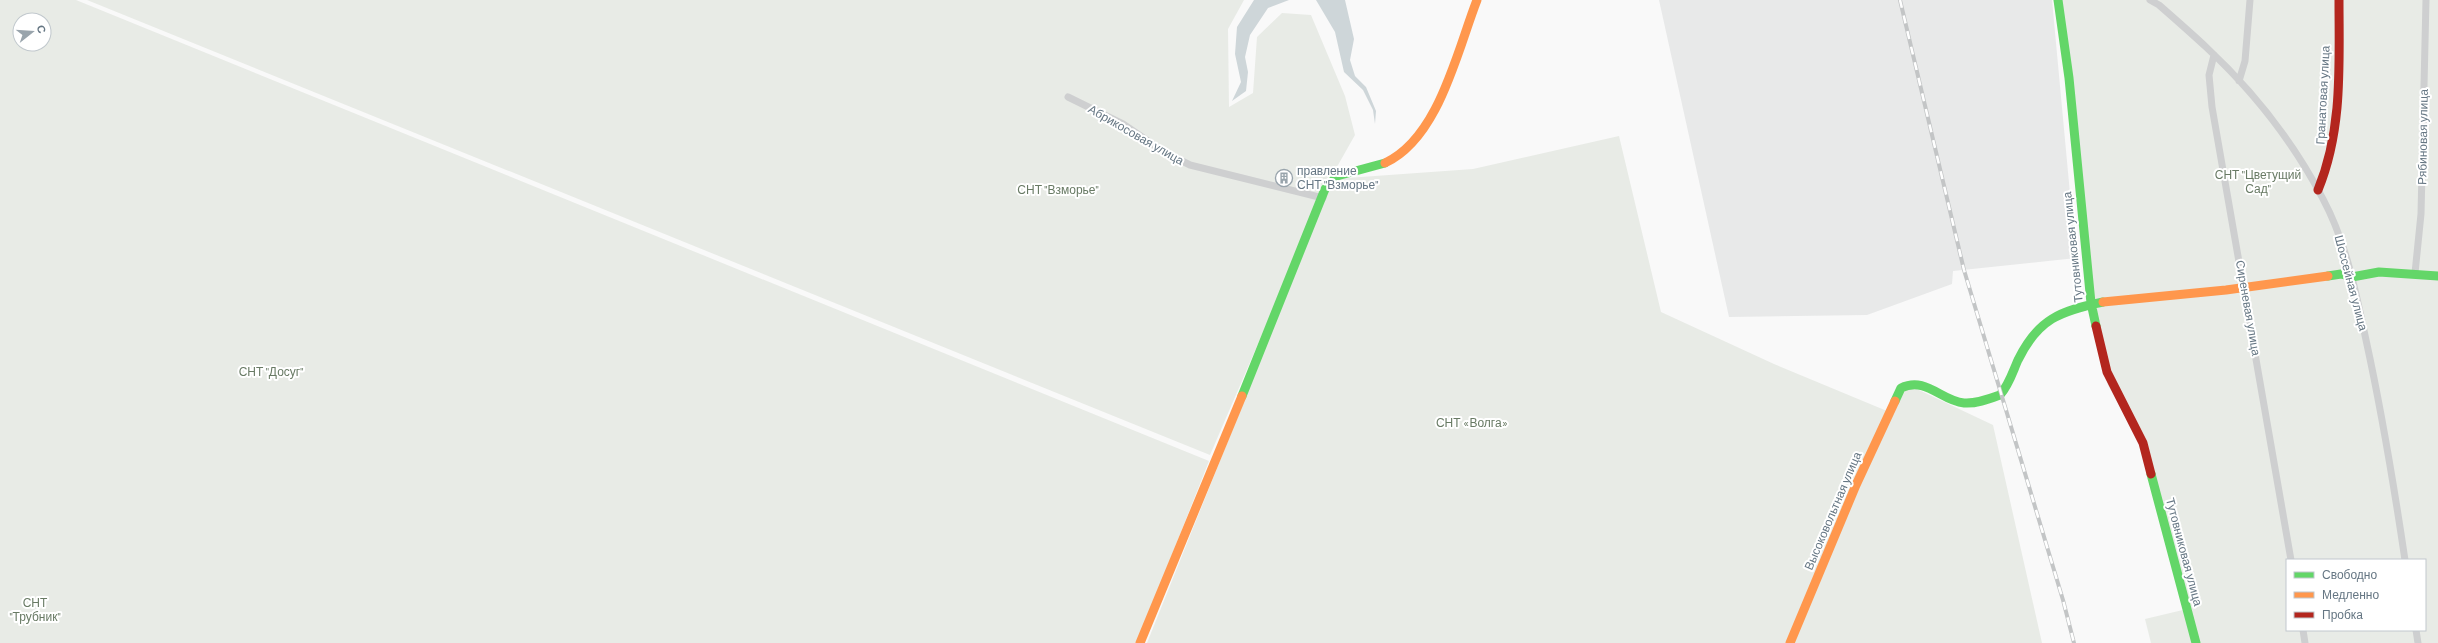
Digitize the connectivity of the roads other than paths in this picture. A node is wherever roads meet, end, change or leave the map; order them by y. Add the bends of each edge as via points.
1 (1477, 0) edge
2 (2058, 0) edge
3 (2150, 0) edge
4 (2250, 0) edge
5 (2339, 0) edge
6 (2426, 0) edge
7 (2160, 2) edge
8 (2214, 55) junction
9 (2239, 81) junction
10 (1068, 97) dead end
11 (2318, 190) junction
12 (1323, 198) junction
13 (2415, 273) junction
14 (2438, 276) edge
15 (2352, 278) junction
16 (2244, 288) junction
17 (2091, 303) junction
18 (2291, 559) edge
19 (2405, 559) edge
20 (2303, 631) edge
21 (2416, 631) edge
22 (1140, 643) edge
23 (1790, 643) edge
24 (2196, 643) edge
25 (2305, 643) edge
26 (2418, 643) edge

1 - 12 street via 1424,131 1410,148 1392,160 1333,179 1325,189
2 - 17 street, Тутовниковая улица via 2070,78
3 - 7 street, Шоссейная улица
4 - 9 street via 2245,61
5 - 11 street, Гранатовая улица via 2333,144
6 - 13 street, Рябиновая улица via 2421,214
7 - 8 street, Шоссейная улица
8 - 9 street, Шоссейная улица
8 - 16 street, Сиреневая улица via 2209,75 2212,107
9 - 11 street, Шоссейная улица via 2266,112
10 - 12 street, Абрикосовая улица via 1123,124 1164,152 1190,165
11 - 15 street, Шоссейная улица via 2335,226
12 - 22 street
13 - 14 street
13 - 15 street via 2379,272
15 - 16 street via 2341,274
15 - 19 street, Шоссейная улица via 2372,366
16 - 17 street via 2113,298
16 - 18 street, Сиреневая улица
17 - 23 street, Высоковольтная улица via 2039,326 2023,350 2001,395 1968,404 1960,403 1924,386 1912,384 1901,388 1856,485
17 - 24 street, Тутовниковая улица via 2107,372 2143,443
20 - 25 street
21 - 26 street

